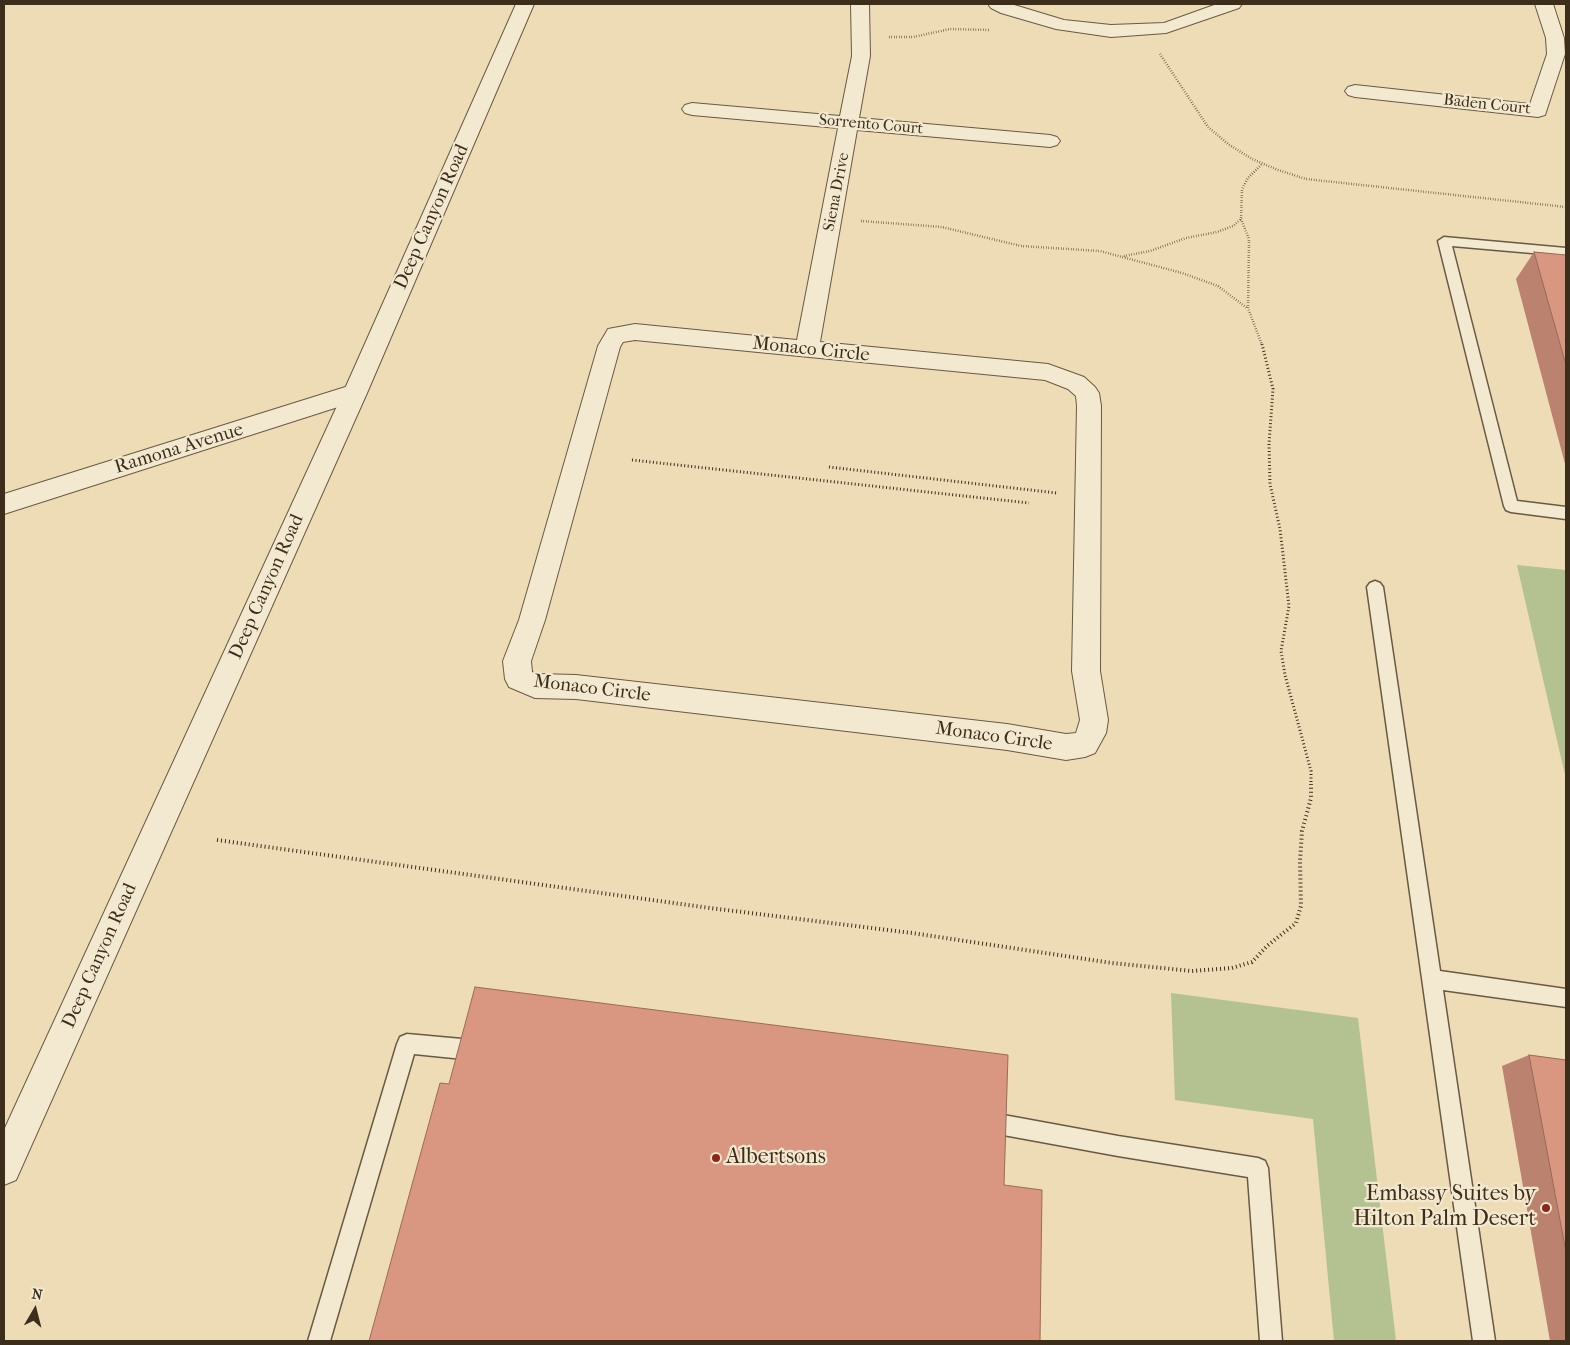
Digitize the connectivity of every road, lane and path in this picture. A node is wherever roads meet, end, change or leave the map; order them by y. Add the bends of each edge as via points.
1 (525, 4) edge
2 (860, 4) edge
3 (997, 4) edge
4 (1233, 4) edge
5 (1548, 4) edge
6 (996, 30) dead end
7 (886, 37) dead end
8 (1158, 52) dead end
9 (1355, 91) dead end
10 (692, 109) dead end
11 (850, 123) junction
12 (1050, 141) dead end
13 (1262, 164) junction
14 (1566, 206) edge
15 (1241, 219) junction
16 (853, 220) dead end
17 (1566, 252) edge
18 (1122, 256) junction
19 (1248, 308) junction
20 (807, 349) junction
21 (355, 393) junction
22 (632, 460) dead end
23 (829, 467) dead end
24 (1060, 493) dead end
25 (4, 504) edge
26 (1029, 504) dead end
27 (1566, 513) edge
28 (1375, 587) dead end
29 (217, 840) dead end
30 (1433, 979) junction
31 (1566, 998) edge
32 (473, 1050) edge
33 (998, 1124) edge
34 (12, 1129) edge
35 (4, 1168) edge
36 (319, 1341) edge
37 (1271, 1341) edge
38 (1484, 1341) edge

1 - 21 street, Deep Canyon Road
2 - 11 street, Siena Drive via 861,56
3 - 4 street via 1062,25 1111,31 1166,28
5 - 9 street, Baden Court via 1556,54 1538,111
6 - 7 path via 950,29 913,37
8 - 13 path via 1208,127 1228,144
10 - 11 street, Sorrento Court
11 - 12 street, Sorrento Court
11 - 20 street, Siena Drive
13 - 14 path via 1306,179
13 - 15 path via 1242,189
15 - 18 path via 1217,232
15 - 19 path via 1249,239
16 - 18 path via 942,227 1021,246 1100,251
17 - 27 lane via 1444,241 1511,506
18 - 19 path via 1218,286
19 - 29 path via 1259,334 1273,389 1270,484 1280,529 1289,606 1282,650 1285,675 1311,771 1311,798 1302,831 1301,906 1296,924 1252,962 1232,968 1192,971 1112,963
20 - 20 street, Monaco Circle via 643,332 616,335 603,364 532,620 517,661 519,678 535,686 596,689 1007,737 1066,747 1085,744 1092,733 1094,720 1086,671 1089,406 1086,393 1076,384 1048,372
21 - 25 street, Ramona Avenue
21 - 34 street, Deep Canyon Road
22 - 26 path
23 - 24 path
28 - 30 lane
30 - 31 lane
30 - 38 lane
32 - 36 lane via 407,1044
33 - 37 lane via 1258,1168
34 - 35 street, Deep Canyon Road

